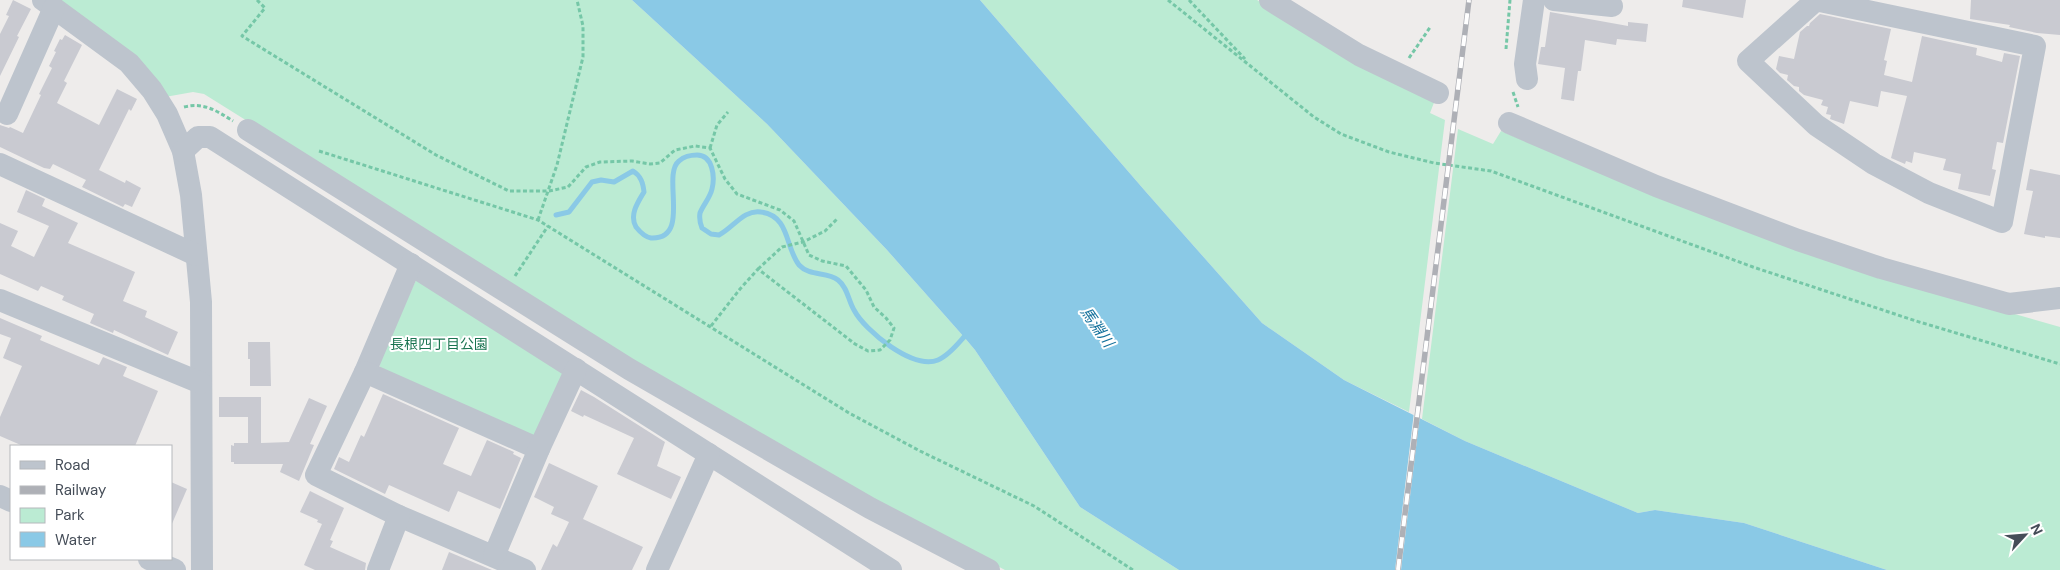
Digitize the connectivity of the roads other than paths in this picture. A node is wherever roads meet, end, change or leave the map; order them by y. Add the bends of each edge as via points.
1 (1270, 0) edge
2 (1534, 0) edge
3 (1554, 0) edge
4 (1815, 0) edge
5 (48, 4) edge
6 (1612, 6) dead end
7 (1527, 79) dead end
8 (1438, 93) dead end
9 (7, 114) dead end
10 (1509, 123) dead end
11 (248, 130) road end
12 (183, 151) junction
13 (0, 164) edge
14 (196, 255) junction
15 (411, 264) junction
16 (2060, 298) edge
17 (0, 300) edge
18 (576, 369) junction
19 (366, 372) junction
20 (201, 383) junction
21 (539, 449) junction
22 (709, 454) junction
23 (400, 516) junction
24 (494, 556) junction
25 (151, 560) edge
26 (888, 569) edge
27 (175, 570) edge
28 (202, 570) edge
29 (378, 570) edge
30 (525, 570) edge
31 (657, 570) edge
32 (989, 570) edge

1 - 8 street via 1359,55
2 - 7 street via 1525,64
3 - 6 street
4 - 4 street via 1748,61 1816,125 1874,164 1929,193 2002,222 2035,46
5 - 9 street
5 - 12 street via 129,63 167,114
10 - 16 street via 1656,186 1881,268 2009,304
11 - 32 street via 655,384 870,508
12 - 14 street
12 - 15 street via 198,137 210,137
13 - 14 street
14 - 20 street via 201,302
15 - 18 street
15 - 19 street
17 - 20 street
18 - 21 street
18 - 22 street
19 - 21 street
19 - 23 street via 316,475
20 - 28 street
21 - 24 street
22 - 26 street
22 - 31 street
23 - 24 street
23 - 29 street
24 - 30 street
25 - 27 street

